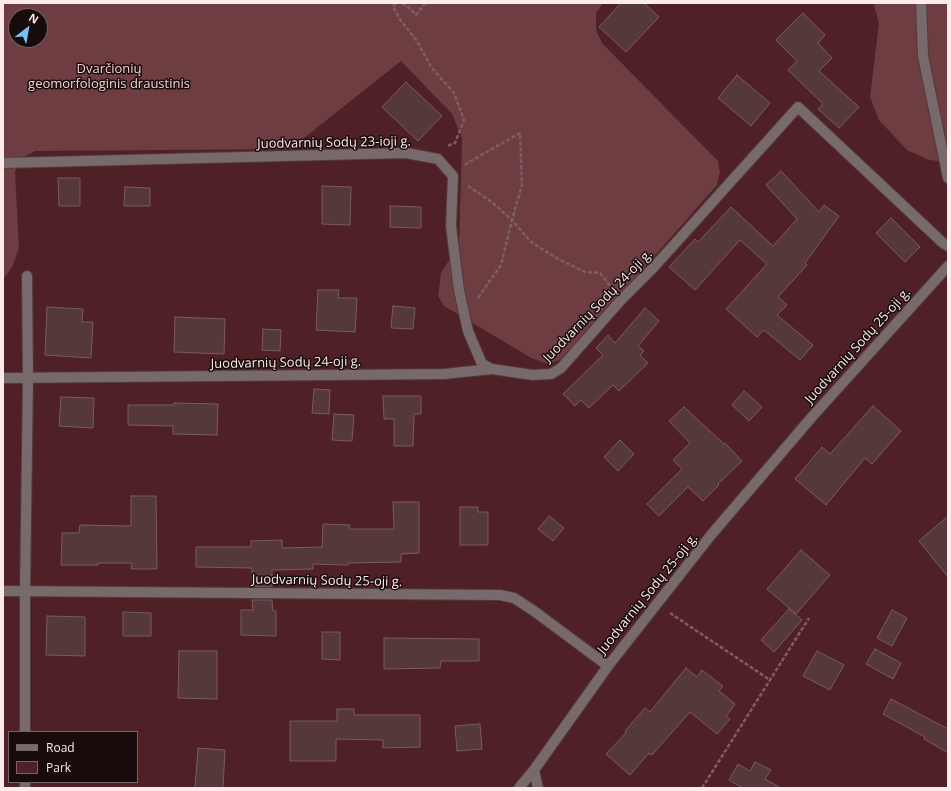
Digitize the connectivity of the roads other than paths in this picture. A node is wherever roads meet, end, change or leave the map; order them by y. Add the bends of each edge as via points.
1 (921, 3) edge
2 (3, 163) edge
3 (948, 178) edge
4 (948, 246) edge
5 (948, 266) edge
6 (27, 276) dead end
7 (492, 369) junction
8 (3, 378) edge
9 (28, 378) junction
10 (3, 591) edge
11 (24, 591) junction
12 (608, 666) junction
13 (25, 731) edge
14 (534, 770) junction
15 (519, 788) edge
16 (538, 788) edge

1 - 3 street via 923,56
2 - 7 street, Juodvarnių Sodų 23-ioji g. via 406,153 438,159 453,176 451,226 459,290 468,331 482,364
4 - 7 street, Juodvarnių Sodų 24-oji g. via 798,107 561,368 550,374 533,375
5 - 12 street, Juodvarnių Sodų 25-oji g. via 811,418 711,535
6 - 9 street
7 - 9 street, Juodvarnių Sodų 24-oji g. via 444,374
8 - 9 street, Juodvarnių Sodų 24-oji g.
9 - 11 street
10 - 11 street, Juodvarnių Sodų 25-oji g.
11 - 12 street, Juodvarnių Sodų 25-oji g. via 500,595 514,598 534,611
11 - 13 street
12 - 14 street
14 - 15 street
14 - 16 street

